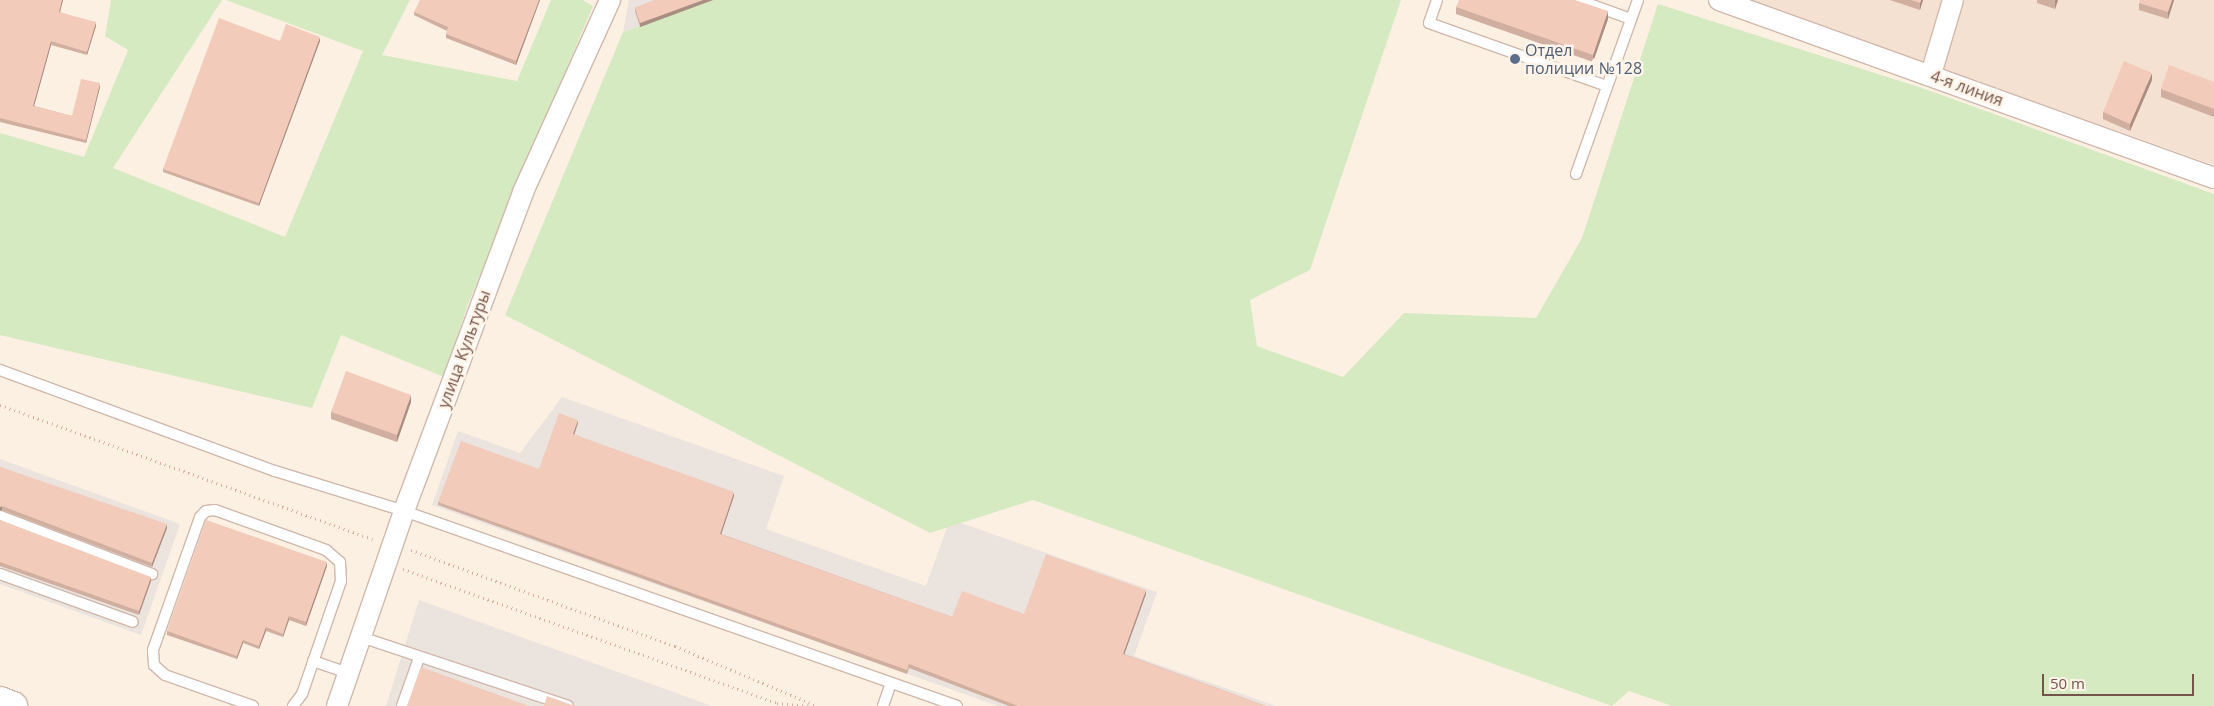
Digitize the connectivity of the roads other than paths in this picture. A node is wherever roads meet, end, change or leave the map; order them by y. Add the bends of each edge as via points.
1 (610, 0) edge
2 (1437, 0) edge
3 (1578, 0) edge
4 (1638, 0) edge
5 (1719, 0) edge
6 (1953, 0) edge
7 (1631, 19) junction
8 (1931, 74) junction
9 (1607, 86) junction
10 (1576, 174) dead end
11 (2214, 178) edge
12 (0, 370) edge
13 (404, 511) junction
14 (0, 516) edge
15 (0, 574) edge
16 (152, 574) dead end
17 (133, 622) dead end
18 (361, 638) junction
19 (419, 658) junction
20 (313, 661) junction
21 (348, 673) junction
22 (891, 683) junction
23 (0, 701) edge
24 (13, 706) edge
25 (253, 706) edge
26 (293, 706) edge
27 (337, 706) edge
28 (402, 706) edge
29 (568, 706) edge
30 (883, 706) edge
31 (957, 706) edge

1 - 13 street, улица Культуры via 522,192
2 - 9 lane via 1429,23
3 - 7 lane
4 - 7 lane
5 - 8 street, 4-я линия
6 - 8 street
7 - 9 lane
8 - 11 street, 4-я линия
9 - 10 lane
12 - 13 lane via 275,471
13 - 18 street, улица Культуры via 386,549
13 - 22 lane
14 - 16 lane
15 - 17 lane
18 - 19 lane
18 - 21 street, улица Культуры
19 - 28 lane
19 - 29 lane
20 - 21 lane
20 - 25 lane via 341,581 340,562 326,550 215,510 206,511 200,517 153,650 154,665 165,675
20 - 26 lane via 302,694
21 - 27 street, улица Культуры
22 - 30 lane
22 - 31 lane
23 - 24 main road

